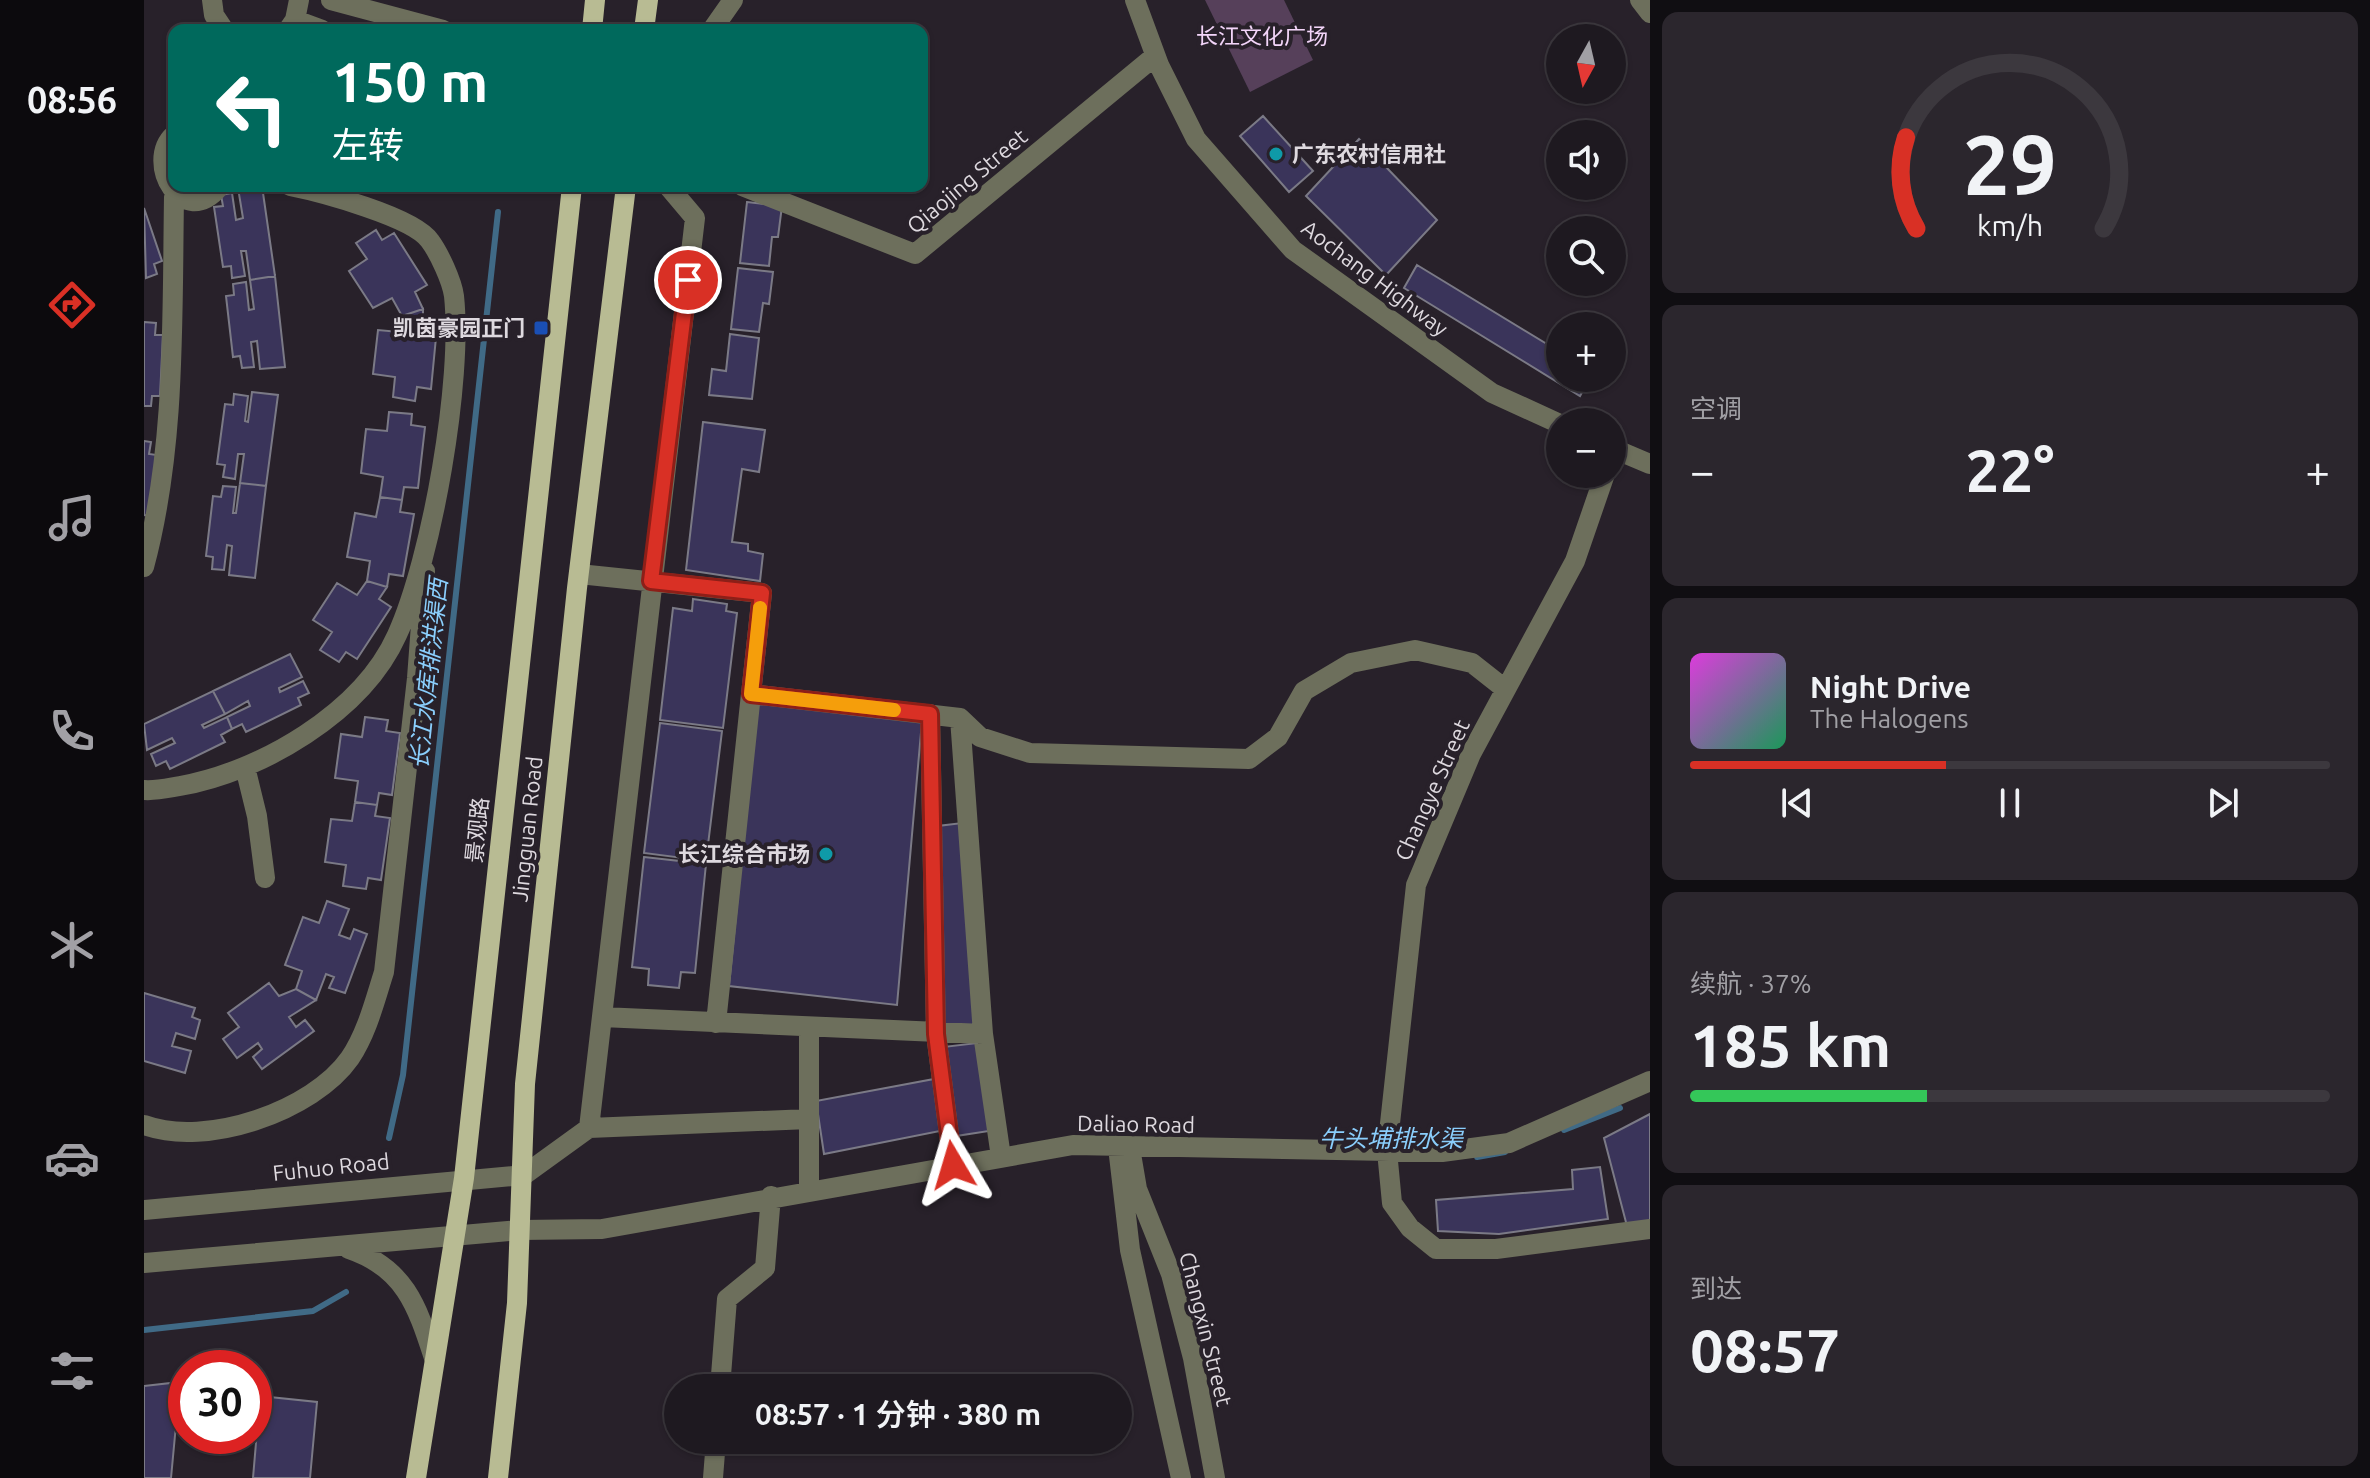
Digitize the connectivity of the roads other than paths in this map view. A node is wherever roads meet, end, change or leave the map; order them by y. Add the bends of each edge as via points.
1 (212, 0) edge
2 (331, 0) edge
3 (595, 0) edge
4 (648, 0) edge
5 (733, 0) edge
6 (1135, 0) edge
7 (1640, 0) edge
8 (1650, 13) edge
9 (220, 24) edge
10 (421, 24) edge
11 (593, 24) edge
12 (645, 24) edge
13 (716, 24) edge
14 (1155, 56) junction
15 (168, 140) edge
16 (150, 168) edge
17 (213, 192) edge
18 (311, 192) edge
19 (571, 192) edge
20 (625, 192) edge
21 (673, 192) edge
22 (757, 192) edge
23 (174, 197) junction
24 (1546, 418) edge
25 (1626, 455) edge
26 (1650, 464) edge
27 (1600, 488) edge
28 (426, 546) junction
29 (144, 567) edge
30 (579, 574) junction
31 (651, 581) junction
32 (1505, 689) junction
33 (751, 694) junction
34 (930, 714) junction
35 (960, 718) junction
36 (245, 767) junction
37 (144, 790) edge
38 (265, 878) dead end
39 (602, 1017) junction
40 (716, 1023) junction
41 (809, 1028) junction
42 (936, 1034) junction
43 (983, 1034) junction
44 (1650, 1081) edge
45 (809, 1119) junction
46 (144, 1125) edge
47 (589, 1128) junction
48 (1124, 1148) junction
49 (1001, 1157) junction
50 (1387, 1157) junction
51 (953, 1165) junction
52 (524, 1175) junction
53 (464, 1178) junction
54 (809, 1189) junction
55 (771, 1196) junction
56 (144, 1210) edge
57 (1650, 1229) edge
58 (520, 1230) junction
59 (452, 1237) junction
60 (341, 1246) junction
61 (144, 1263) edge
62 (434, 1358) junction
63 (721, 1374) edge
64 (715, 1454) edge
65 (416, 1478) edge
66 (498, 1478) edge
67 (713, 1478) edge
68 (1181, 1478) edge
69 (1215, 1478) edge

1 - 9 street
2 - 10 street
3 - 11 main road
4 - 12 main road
5 - 13 street
6 - 14 street, Aochang Highway
7 - 8 street
14 - 22 street, Qiaojing Street via 915,254
14 - 24 street, Aochang Highway via 1196,139 1293,250 1492,393
15 - 16 street
16 - 23 street
17 - 23 street via 197,201
18 - 28 street via 386,214 429,238 453,292 456,342
19 - 53 main road, 景观路
20 - 30 main road, Jingguan Road
21 - 31 street via 695,218
23 - 29 street via 172,347 159,512
25 - 26 street
27 - 32 street, Changye Street via 1575,561
28 - 36 street via 397,636 373,673 330,717
28 - 46 street via 384,972 350,1058 320,1089 282,1111 241,1125 192,1130
30 - 31 street
30 - 52 main road, Jingguan Road via 525,1084
31 - 33 street via 762,593
31 - 39 street
32 - 35 street via 1472,663 1415,650 1351,663 1304,691 1278,737 1249,759 1030,753 980,737
32 - 50 street, Changye Street via 1471,754 1416,885
33 - 34 street
33 - 40 street
34 - 35 street
34 - 42 street
35 - 43 street
36 - 37 street via 205,782
36 - 38 street
39 - 40 street
39 - 47 street
40 - 41 street
41 - 42 street
41 - 45 street
42 - 43 street
42 - 51 street
43 - 49 street
44 - 50 street, Daliao Road via 1509,1143
45 - 47 street
45 - 54 street
47 - 52 street
48 - 49 street, Daliao Road via 1073,1145
48 - 50 street, Daliao Road
48 - 68 street via 1130,1250
48 - 69 street, Changxin Street via 1171,1274
49 - 51 street, Daliao Road
50 - 57 street, Changye Street via 1392,1203 1410,1228 1436,1249 1496,1249
51 - 54 street, Daliao Road
52 - 53 street, Fuhuo Road
52 - 58 main road, Jingguan Road
53 - 56 street, Fuhuo Road
53 - 59 main road, 景观路
54 - 55 street, Daliao Road
55 - 58 street, Daliao Road via 602,1229
55 - 63 street via 765,1268 727,1299
58 - 59 street
58 - 66 main road, Jingguan Road
59 - 60 street
59 - 62 main road, 景观路
60 - 61 street
60 - 62 street via 388,1268 416,1303
62 - 65 main road, 景观路
64 - 67 street

